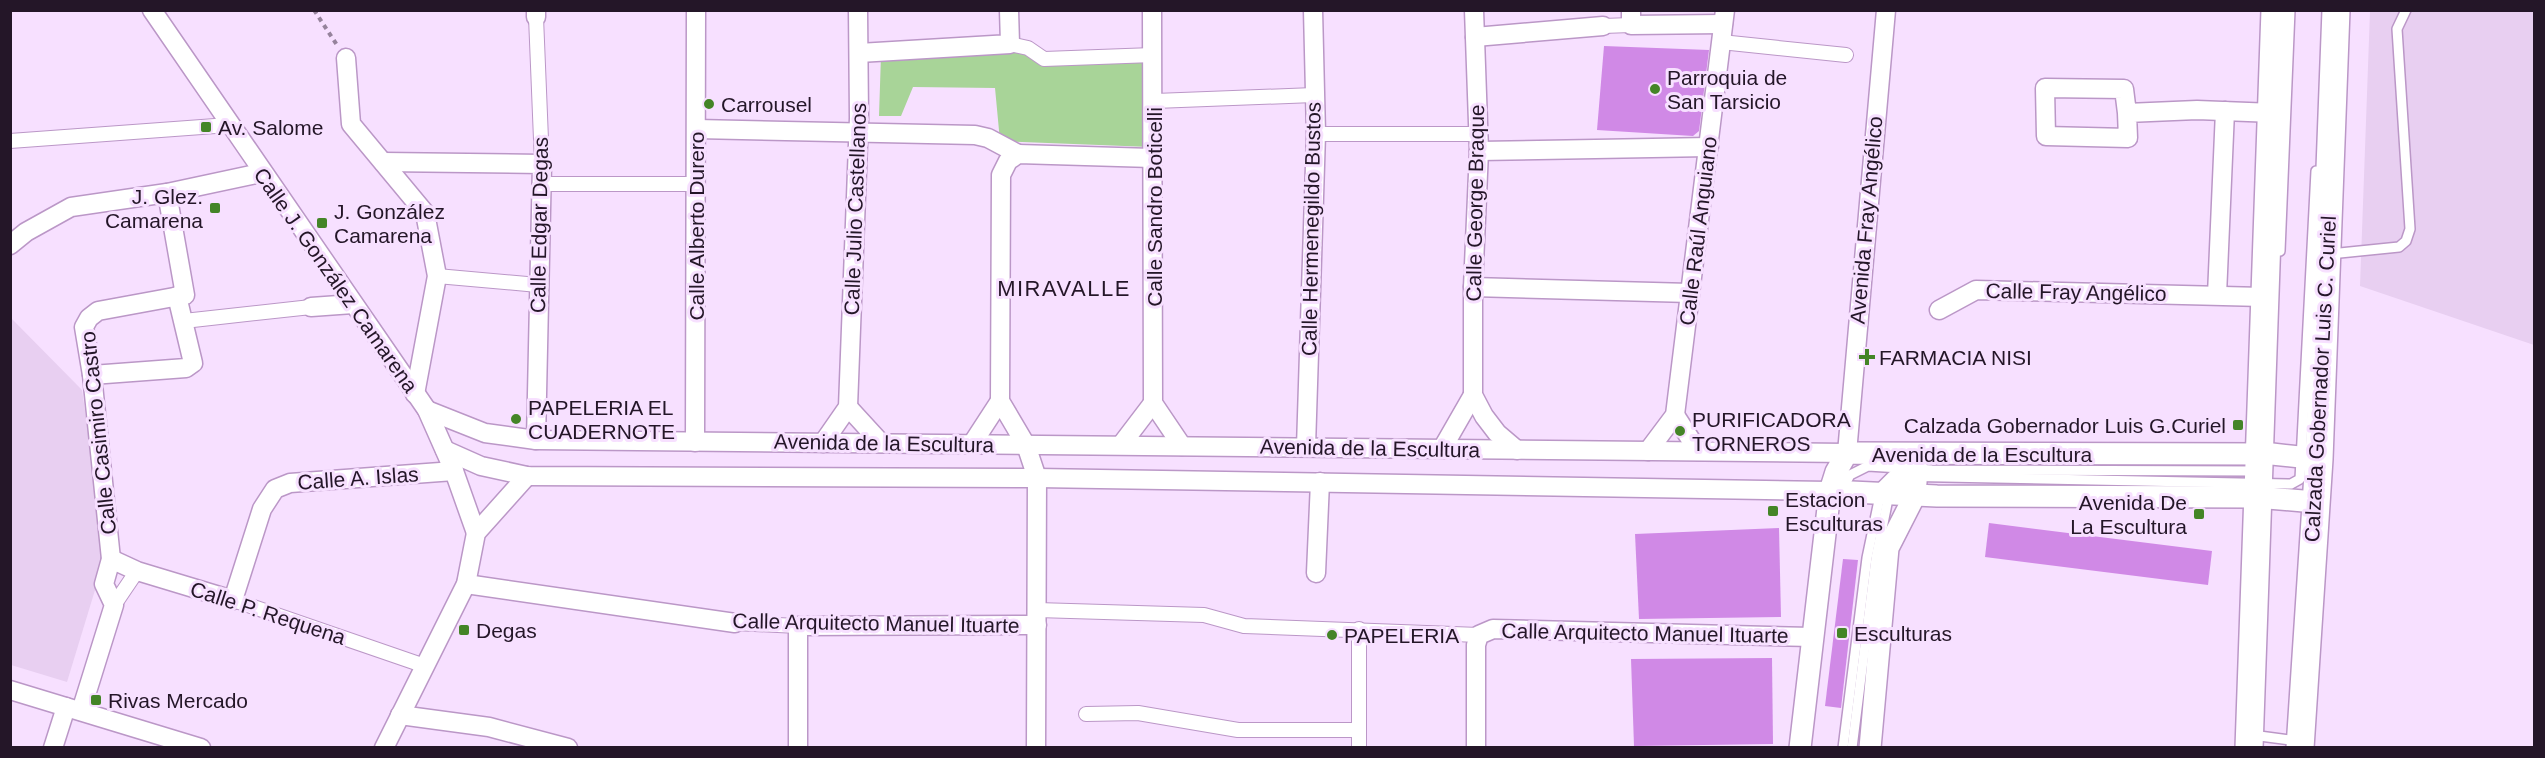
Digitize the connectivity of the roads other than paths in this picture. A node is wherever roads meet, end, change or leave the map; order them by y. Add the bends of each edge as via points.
1 (152, 10) edge
2 (696, 10) edge
3 (858, 10) edge
4 (1009, 10) edge
5 (1152, 10) edge
6 (1313, 10) edge
7 (1474, 10) edge
8 (1886, 10) edge
9 (2275, 10) edge
10 (2290, 10) edge
11 (2336, 10) edge
12 (2406, 10) edge
13 (536, 14) edge
14 (1631, 18) edge
15 (1603, 26) joint
16 (1723, 26) edge
17 (1475, 37) junction
18 (1010, 44) junction
19 (859, 53) junction
20 (1846, 55) dead end
21 (1153, 56) junction
22 (346, 58) road end
23 (1314, 95) junction
24 (1155, 101) junction
25 (2225, 111) junction
26 (2127, 113) junction
27 (2274, 113) junction
28 (229, 125) junction
29 (697, 129) junction
30 (859, 133) junction
31 (1316, 134) junction
32 (10, 141) edge
33 (1479, 142) junction
34 (1709, 147) junction
35 (1013, 158) junction
36 (1152, 158) junction
37 (2317, 161) dead end
38 (383, 162) junction
39 (542, 164) junction
40 (261, 173) junction
41 (542, 184) junction
42 (695, 184) junction
43 (167, 193) junction
44 (10, 245) edge
45 (2327, 255) junction
46 (2279, 267) dead end
47 (437, 276) junction
48 (538, 285) junction
49 (1473, 287) junction
50 (1690, 293) junction
51 (2217, 295) junction
52 (177, 296) junction
53 (2264, 297) junction
54 (352, 304) junction
55 (311, 307) joint
56 (1939, 310) dead end
57 (184, 321) junction
58 (93, 375) junction
59 (415, 394) junction
60 (1473, 395) junction
61 (1000, 400) junction
62 (1153, 403) junction
63 (848, 407) junction
64 (427, 410) junction
65 (1675, 415) junction
66 (536, 440) junction
67 (695, 441) junction
68 (823, 443) junction
69 (881, 443) junction
70 (972, 444) junction
71 (1026, 445) junction
72 (1121, 446) junction
73 (1182, 446) junction
74 (1306, 447) junction
75 (1442, 449) junction
76 (445, 450) junction
77 (1517, 450) junction
78 (1648, 451) junction
79 (1698, 451) junction
80 (1847, 453) junction
81 (2311, 458) junction
82 (2263, 467) junction
83 (454, 471) junction
84 (1918, 473) junction
85 (527, 476) junction
86 (1037, 478) junction
87 (1320, 482) junction
88 (1835, 491) junction
89 (1885, 494) junction
90 (2315, 502) junction
91 (476, 533) junction
92 (111, 559) junction
93 (137, 571) junction
94 (1316, 573) dead end
95 (466, 584) junction
96 (233, 600) junction
97 (114, 605) junction
98 (1037, 618) junction
99 (735, 623) joint
100 (798, 626) junction
101 (1359, 629) junction
102 (1479, 635) junction
103 (1812, 637) junction
104 (425, 666) junction
105 (10, 690) edge
106 (74, 709) junction
107 (1086, 714) dead end
108 (400, 716) junction
109 (1359, 730) junction
110 (2248, 743) edge
111 (2300, 744) edge
112 (53, 747) edge
113 (201, 747) edge
114 (384, 747) edge
115 (568, 747) edge
116 (798, 747) edge
117 (1036, 747) edge
118 (1359, 747) edge
119 (1476, 747) edge
120 (1800, 747) edge
121 (1808, 747) edge
122 (1843, 747) edge
123 (1852, 747) edge
124 (1870, 747) edge

1 - 28 street, Calle J. González Camarena
2 - 29 street, Calle Alberto Durero
3 - 19 street, Calle Julio Castellanos
4 - 18 street
5 - 21 street, Calle Sandro Boticelli
6 - 23 street, Calle Hermenegildo Bustos
7 - 17 street, Calle George Braque
8 - 80 street, Avenida Fray Angélico
9 - 27 main road
10 - 46 lane
11 - 45 main road, Calzada Gobernador Luis C. Curiel
12 - 45 lane via 2397,29 2410,229 2399,247
13 - 39 street, Calle Edgar Degas
14 - 15 street
14 - 16 street
15 - 17 street
16 - 20 street
16 - 34 street, Calle Raúl Anguiano
17 - 33 street, Calle George Braque
18 - 19 street
18 - 21 street via 1028,48 1044,59
19 - 30 street, Calle Julio Castellanos
21 - 24 street, Calle Sandro Boticelli
22 - 38 street via 351,124
23 - 24 street
23 - 31 street, Calle Hermenegildo Bustos
24 - 36 street, Calle Sandro Boticelli
25 - 26 street
25 - 27 street
25 - 51 street
26 - 26 street via 2124,89 2044,88 2046,136 2128,138
27 - 53 main road
28 - 32 street
28 - 40 street, Calle J. González Camarena
29 - 30 street
29 - 42 street, Calle Alberto Durero
30 - 35 street via 975,135 988,138
30 - 63 street, Calle Julio Castellanos
31 - 33 street
31 - 74 street, Calle Hermenegildo Bustos
33 - 34 street
33 - 49 street, Calle George Braque
34 - 50 street, Calle Raúl Anguiano
35 - 36 street
35 - 61 street via 1001,175
36 - 62 street, Calle Sandro Boticelli
37 - 81 lane
38 - 39 street
38 - 47 street via 425,213
39 - 41 street, Calle Edgar Degas
40 - 43 street
40 - 54 street, Calle J. González Camarena
41 - 42 street
41 - 48 street, Calle Edgar Degas
42 - 67 street, Calle Alberto Durero
43 - 44 street via 71,207
43 - 52 street via 185,295
45 - 81 main road, Calzada Gobernador Luis C. Curiel
47 - 48 street
47 - 59 street
48 - 66 street, Calle Edgar Degas
49 - 50 street
49 - 60 street, Calle George Braque
50 - 65 street, Calle Raúl Anguiano
51 - 53 street, Calle Fray Angélico
51 - 56 street, Calle Fray Angélico via 1976,290
52 - 57 street
52 - 58 street, Calle Casimiro Castro via 98,311 89,318 84,327
53 - 82 main road
54 - 55 street
54 - 59 street, Calle J. González Camarena
55 - 57 street
57 - 58 street via 193,363 186,368
58 - 92 street, Calle Casimiro Castro
59 - 64 street, Calle J. González Camarena
60 - 75 street, Calle George Braque
60 - 77 street, Calle George Braque via 1497,433
61 - 70 street
61 - 71 street
62 - 72 street
62 - 73 street
63 - 68 street
63 - 69 street
64 - 66 street, Avenida de la Escultura via 484,433
64 - 76 street, Calle J. González Camarena
65 - 78 street, Calle Raúl Anguiano
65 - 79 street
66 - 67 street, Avenida de la Escultura
67 - 68 street, Avenida de la Escultura
68 - 69 street, Avenida de la Escultura
69 - 70 street, Avenida de la Escultura
70 - 71 street, Avenida de la Escultura
71 - 72 street, Avenida de la Escultura
71 - 86 street
72 - 73 street, Avenida de la Escultura
73 - 74 street, Avenida de la Escultura
74 - 75 street, Avenida de la Escultura
75 - 77 street, Avenida de la Escultura
76 - 83 street, Calle J. González Camarena
76 - 85 street, Avenida de la Escultura via 481,466
77 - 78 street, Avenida de la Escultura
78 - 79 street, Avenida de la Escultura
79 - 80 street, Avenida de la Escultura
80 - 84 street, Avenida de la Escultura
80 - 88 street, Avenida Fray Angélico via 1836,472
81 - 82 street, Avenida de la Escultura
81 - 82 lane via 2300,479 2291,484
81 - 90 main road, Calzada Gobernador Luis C. Curiel
82 - 84 street, Avenida de la Escultura
82 - 84 street, Avenida de la Escultura
82 - 90 street, Avenida de la Escultura
82 - 110 main road
83 - 91 street, Calle J. González Camarena
83 - 96 street, Calle A. Islas via 290,483 275,489 262,509
84 - 88 lane via 1868,466 1850,475
84 - 89 street, Avenida de la Escultura
84 - 124 street via 1888,548
85 - 86 street, Avenida de la Escultura
85 - 91 street
86 - 87 street, Avenida de la Escultura
86 - 98 street
87 - 88 street, Avenida de la Escultura
87 - 94 street
88 - 89 street, Avenida de la Escultura
88 - 103 street, Avenida Fray Angélico
88 - 121 lane
89 - 122 lane via 1867,558
89 - 123 lane
90 - 111 main road, Calzada Gobernador Luis C. Curiel
91 - 95 street
92 - 93 street, Calle P. Requena
92 - 97 street, Calle Casimiro Castro via 104,584
93 - 96 street, Calle P. Requena
93 - 97 street
95 - 99 street, Calle Arquitecto Manuel Ituarte
95 - 104 street
96 - 104 street, Calle P. Requena
97 - 106 street
98 - 100 street, Calle Arquitecto Manuel Ituarte
98 - 101 street, Calle Arquitecto Manuel Ituarte via 1204,615 1244,626
98 - 117 street
99 - 100 street, Calle Arquitecto Manuel Ituarte
100 - 116 street
101 - 102 street, Calle Arquitecto Manuel Ituarte
101 - 109 street
102 - 103 street, Calle Arquitecto Manuel Ituarte via 1493,629
102 - 119 street, Calle Arquitecto Manuel Ituarte
103 - 120 street, Avenida Fray Angélico
104 - 108 street
105 - 106 street
106 - 112 street
106 - 113 street
107 - 109 street via 1138,713 1238,730
108 - 114 street
108 - 115 street via 489,727
109 - 118 street
110 - 111 lane

